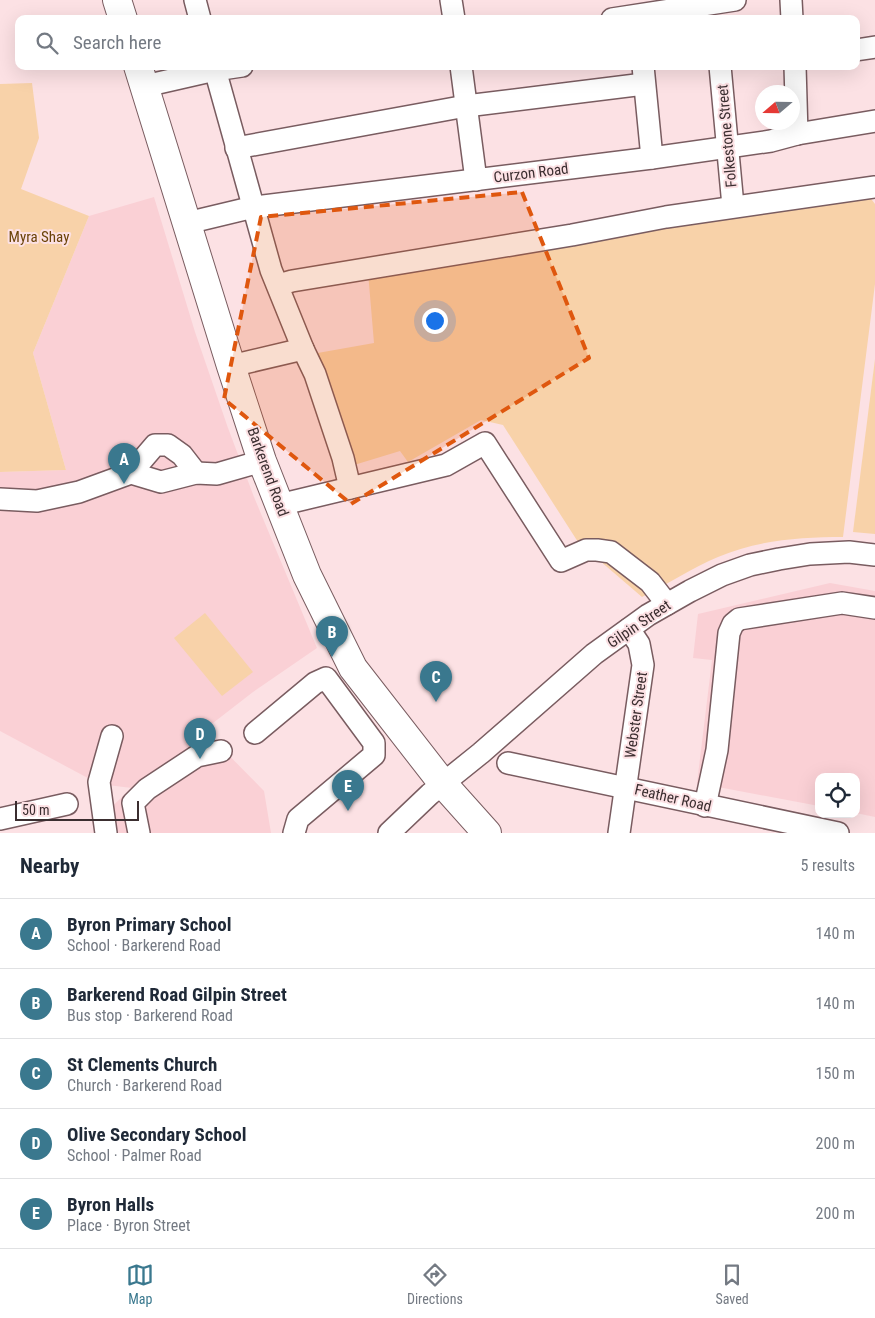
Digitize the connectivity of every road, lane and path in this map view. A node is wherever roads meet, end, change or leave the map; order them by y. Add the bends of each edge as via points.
1 (117, 0) edge
2 (451, 0) edge
3 (791, 0) edge
4 (716, 7) edge
5 (640, 11) edge
6 (122, 15) edge
7 (453, 15) edge
8 (626, 15) edge
9 (792, 15) edge
10 (875, 47) edge
11 (860, 49) edge
12 (196, 70) edge
13 (215, 70) edge
14 (461, 70) edge
15 (720, 70) edge
16 (795, 70) edge
17 (644, 75) edge
18 (141, 76) edge
19 (466, 106) junction
20 (875, 121) edge
21 (797, 134) junction
22 (236, 148) junction
23 (727, 148) junction
24 (652, 158) junction
25 (476, 180) junction
26 (875, 187) edge
27 (733, 206) junction
28 (254, 207) junction
29 (187, 223) junction
30 (278, 285) junction
31 (303, 349) junction
32 (231, 366) junction
33 (262, 462) junction
34 (131, 473) junction
35 (196, 473) junction
36 (350, 488) junction
37 (0, 499) edge
38 (279, 504) junction
39 (875, 555) edge
40 (667, 604) junction
41 (875, 608) edge
42 (629, 629) junction
43 (256, 733) dead end
44 (112, 736) dead end
45 (222, 750) dead end
46 (508, 763) dead end
47 (444, 785) junction
48 (625, 787) junction
49 (67, 804) dead end
50 (705, 806) junction
51 (0, 819) edge
52 (761, 825) edge
53 (106, 833) edge
54 (139, 833) edge
55 (294, 833) edge
56 (389, 833) edge
57 (487, 833) edge
58 (619, 833) edge
59 (838, 833) edge

1 - 6 main road
2 - 7 street
3 - 9 street
4 - 5 street
5 - 8 street
10 - 11 street
12 - 18 street
13 - 22 street
14 - 19 street
15 - 23 street, Folkestone Street
16 - 21 street
17 - 19 street
17 - 24 street
18 - 29 main road, Barkerend Road
19 - 22 street
19 - 25 street
20 - 21 street, Curzon Road
21 - 23 street, Curzon Road
22 - 28 street
23 - 24 street, Curzon Road
23 - 27 street, Folkestone Street
24 - 25 street, Curzon Road
25 - 28 street, Curzon Road
26 - 27 street
27 - 30 street
28 - 29 street, Curzon Road
28 - 30 street
29 - 32 main road, Barkerend Road
30 - 31 street
31 - 32 street
31 - 36 street via 330,418
32 - 33 main road, Barkerend Road
33 - 35 street via 217,474
33 - 38 main road, Barkerend Road
34 - 35 street via 162,482
34 - 35 street via 155,445 168,446 182,455
34 - 37 street via 79,492 37,501
36 - 38 street
36 - 40 street via 446,465 485,443 561,561 586,550 611,552 650,582
38 - 47 main road, Barkerend Road via 307,575 353,668
39 - 40 street, Gilpin Street via 849,552 810,554 750,565 722,575
40 - 42 street, Gilpin Street
41 - 50 street via 842,603 739,619 733,624 729,633 717,750
42 - 47 street, Gilpin Street via 594,654
42 - 48 street, Webster Street via 639,644 643,665
43 - 55 street via 315,683 326,678 374,743 374,755 298,819
44 - 53 street via 100,782
45 - 54 street via 197,756 132,802
46 - 48 street, Feather Road
47 - 56 street, Gilpin Street
47 - 57 main road, Barkerend Road
48 - 50 street, Feather Road
48 - 58 street, Webster Street
49 - 51 street
50 - 52 street, Feather Road
52 - 59 street, Feather Road

